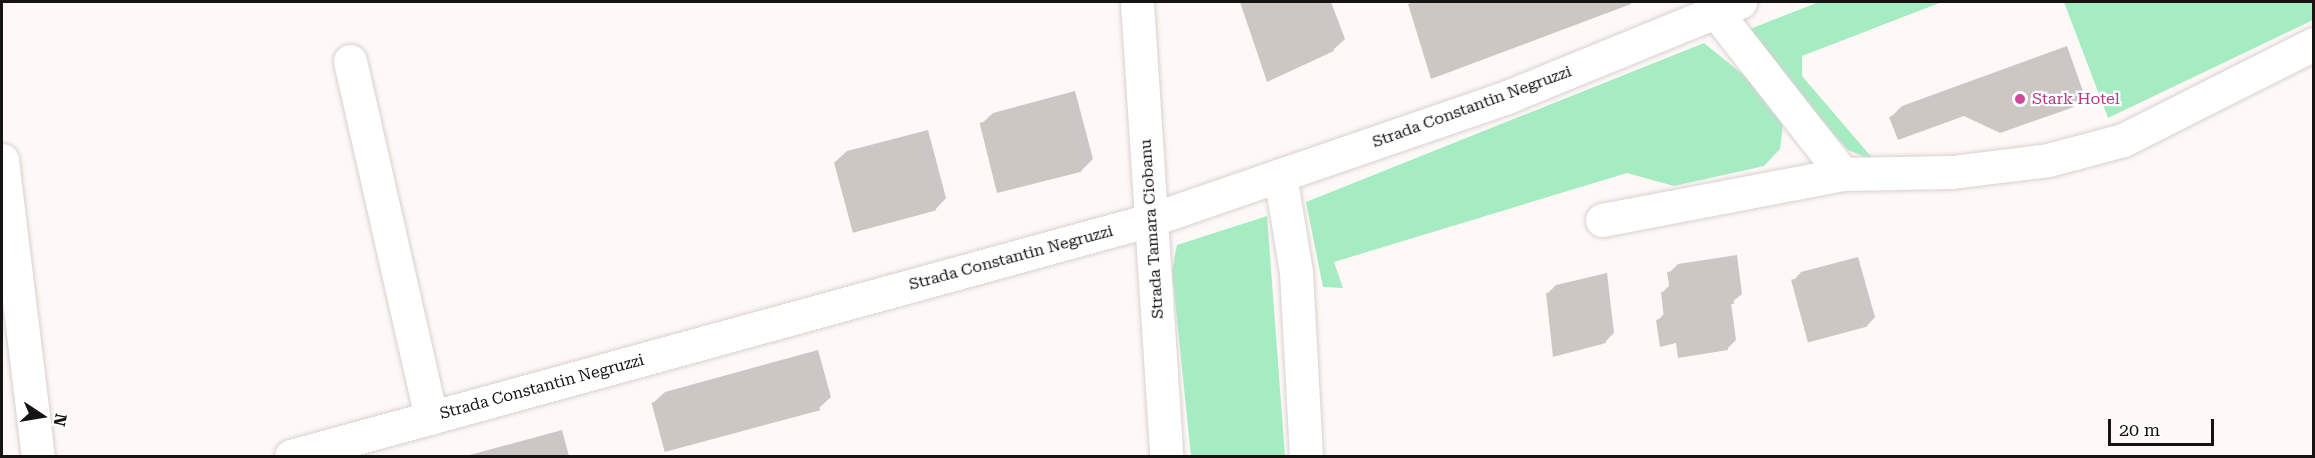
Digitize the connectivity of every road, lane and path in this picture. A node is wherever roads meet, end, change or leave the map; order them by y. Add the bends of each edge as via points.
1 (1137, 2) edge
2 (1727, 6) edge
3 (2313, 44) edge
4 (350, 61) dead end
5 (2, 160) edge
6 (1843, 174) junction
7 (1280, 175) junction
8 (1150, 220) junction
9 (1602, 220) dead end
10 (431, 418) junction
11 (38, 456) edge
12 (291, 456) edge
13 (1166, 456) edge
14 (1306, 456) edge

1 - 8 street, Strada Tamara Ciobanu
2 - 6 street, Strada Constantin Negruzzi
2 - 7 street, Strada Constantin Negruzzi via 1508,97
3 - 6 street via 2122,140 2048,160 1952,172
4 - 10 street
5 - 11 street
6 - 9 street
7 - 8 street, Strada Constantin Negruzzi
7 - 14 street via 1296,272
8 - 10 street, Strada Constantin Negruzzi
8 - 13 street, Strada Tamara Ciobanu
10 - 12 street, Strada Constantin Negruzzi

